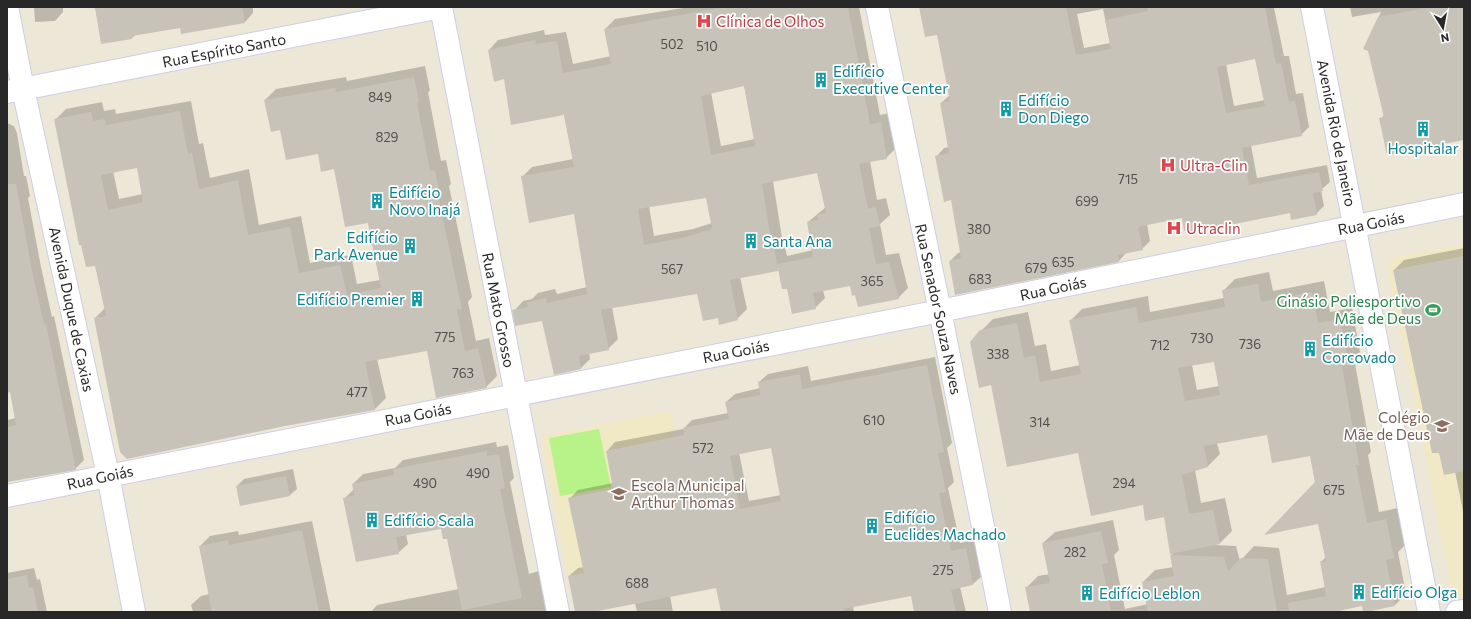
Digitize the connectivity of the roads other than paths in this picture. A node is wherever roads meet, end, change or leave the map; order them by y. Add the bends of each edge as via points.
1 (7, 7) edge
2 (441, 7) edge
3 (877, 7) edge
4 (1312, 7) edge
5 (15, 91) edge
6 (1464, 204) edge
7 (1356, 226) junction
8 (940, 311) junction
9 (515, 395) junction
10 (108, 475) junction
11 (7, 496) edge
12 (1464, 611) edge
13 (134, 612) edge
14 (558, 612) edge
15 (1000, 612) edge
16 (1429, 612) edge
17 (1457, 612) edge

1 - 5 main road, Avenida Duque de Caxias
2 - 5 main road, Rua Espírito Santo
2 - 9 main road, Rua Mato Grosso
3 - 8 main road, Rua Senador Souza Naves
4 - 7 main road, Avenida Rio de Janeiro
5 - 10 main road, Avenida Duque de Caxias
6 - 7 main road, Rua Goiás
7 - 8 main road, Rua Goiás
7 - 16 main road, Avenida Rio de Janeiro
8 - 9 main road, Rua Goiás
8 - 15 main road, Rua Senador Souza Naves
9 - 10 main road, Rua Goiás
9 - 14 main road, Rua Mato Grosso
10 - 11 main road, Rua Goiás
10 - 13 main road, Avenida Duque de Caxias
12 - 17 main road

